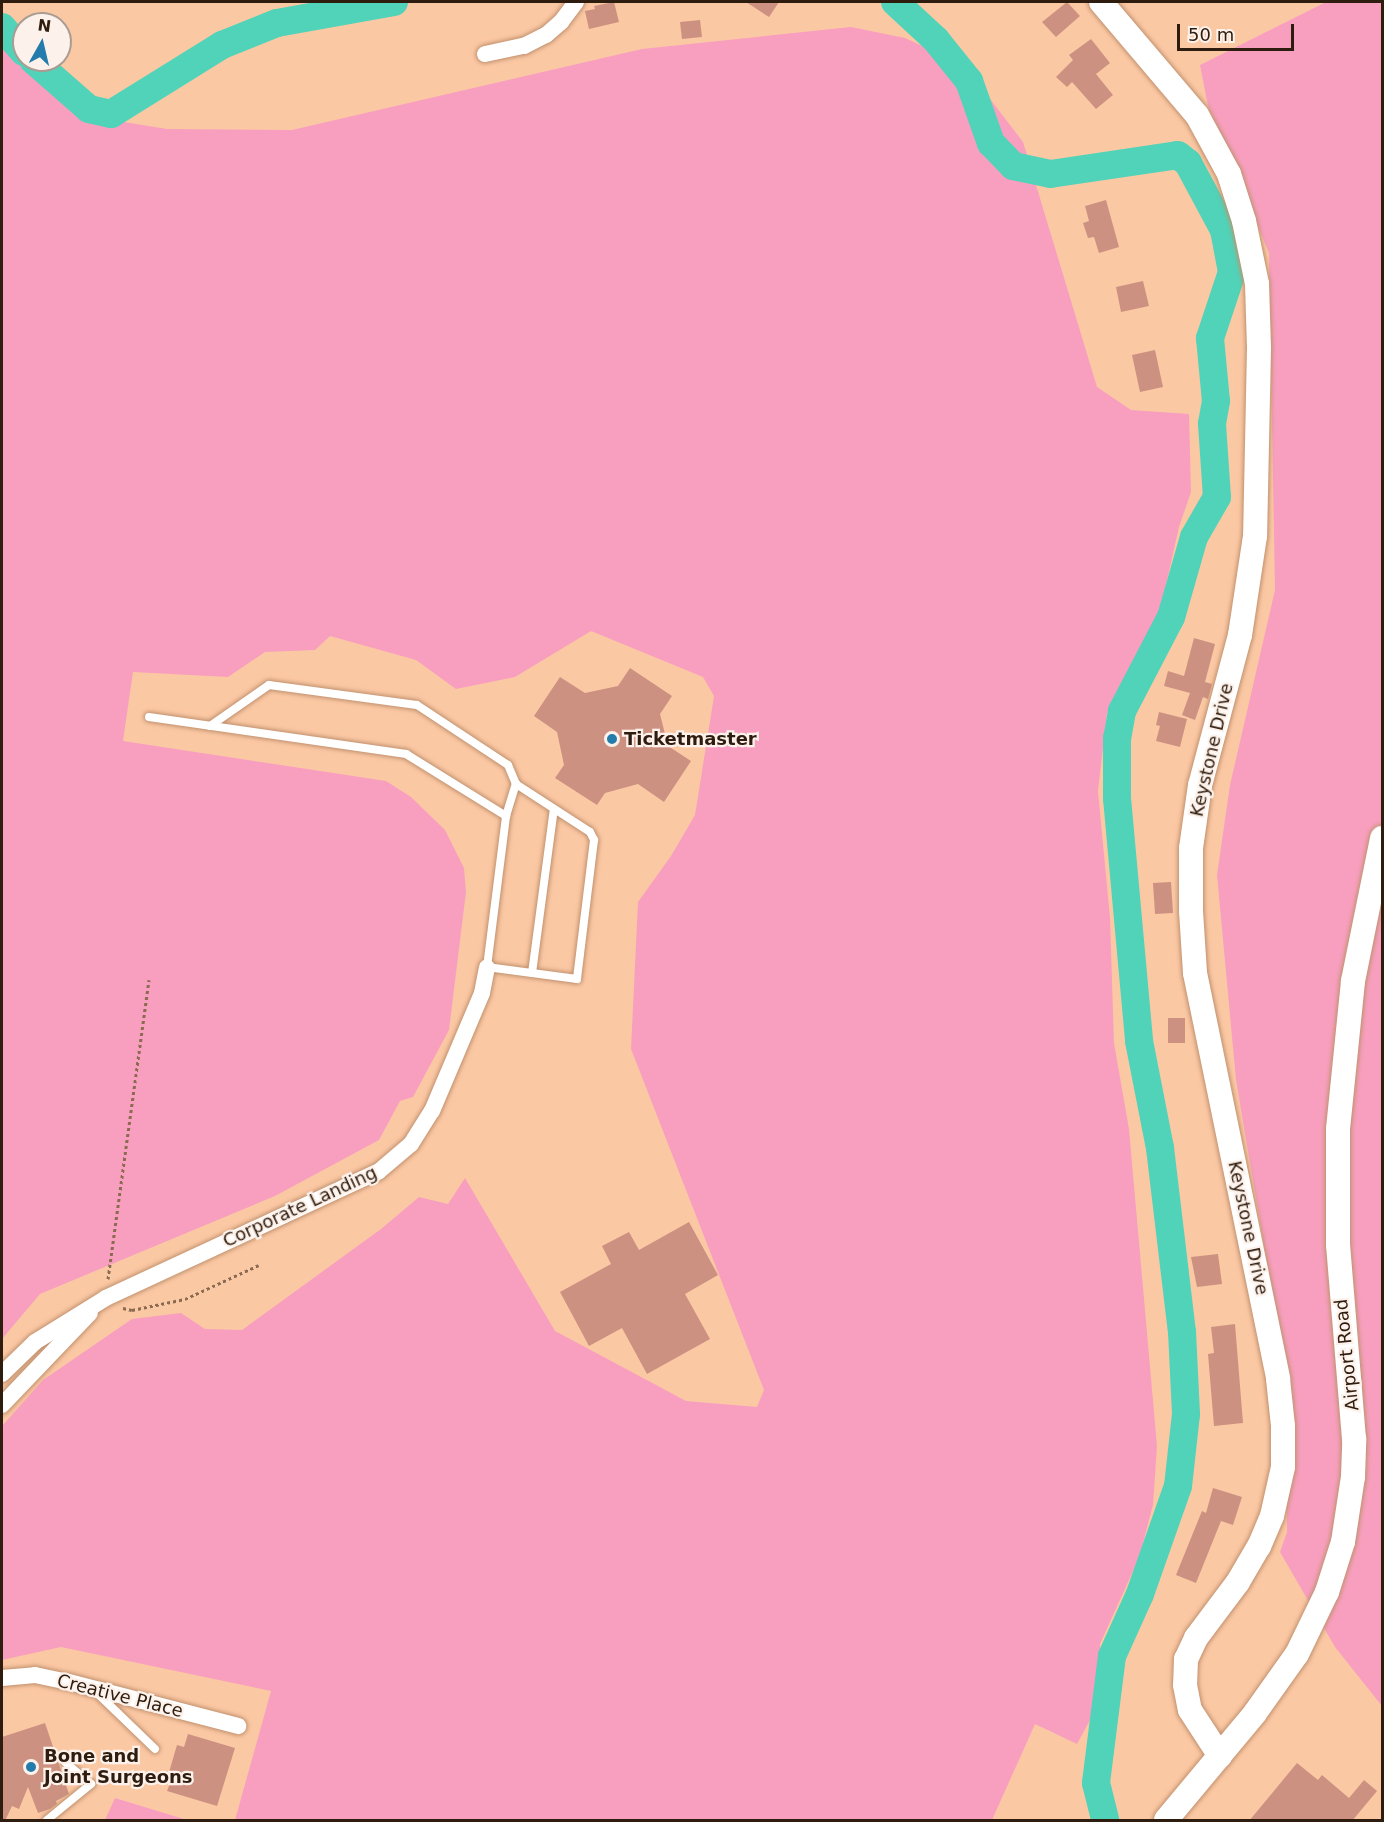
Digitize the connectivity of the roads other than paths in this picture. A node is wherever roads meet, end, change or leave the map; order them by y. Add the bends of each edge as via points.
1 (576, 2) edge
2 (1101, 2) edge
3 (485, 54) dead end
4 (149, 717) dead end
5 (210, 726) junction
6 (516, 784) junction
7 (555, 809) junction
8 (506, 816) junction
9 (1383, 838) edge
10 (487, 967) junction
11 (532, 973) junction
12 (106, 1298) junction
13 (2, 1374) edge
14 (2, 1405) edge
15 (2, 1678) edge
16 (92, 1688) junction
17 (238, 1726) dead end
18 (155, 1749) dead end
19 (1220, 1756) junction
20 (66, 1763) dead end
21 (1169, 1817) edge
22 (47, 1821) edge

1 - 3 street via 546,35 524,46
2 - 19 street, Keystone Drive via 1197,115 1229,174 1257,284 1254,547 1240,635 1200,785 1191,848 1191,911 1196,973 1278,1378 1283,1467 1272,1516 1259,1546 1186,1659 1185,1685 1190,1710
4 - 5 lane
5 - 6 lane via 269,685 417,705 508,765
5 - 8 lane via 406,754
6 - 7 lane
6 - 8 lane
7 - 11 lane
7 - 11 lane via 590,832 594,840 577,979
8 - 10 lane
9 - 19 street, Airport Road via 1353,981 1338,1129 1338,1245 1354,1439 1347,1523 1337,1566 1308,1634 1274,1689
10 - 11 lane
10 - 12 street, Corporate Landing via 482,993 448,1076 432,1112 411,1144 378,1172
12 - 13 street, Corporate Landing via 42,1336
12 - 14 street
15 - 16 street, Creative Place via 36,1675
16 - 17 street, Creative Place
16 - 18 lane
19 - 21 street, Airport Road
20 - 22 lane via 91,1784

